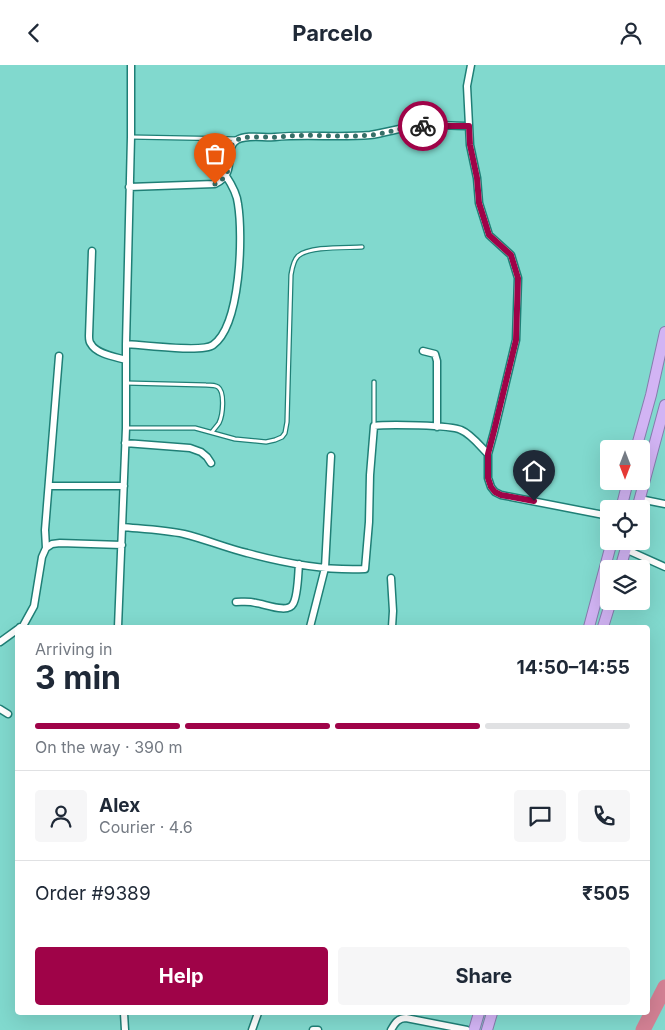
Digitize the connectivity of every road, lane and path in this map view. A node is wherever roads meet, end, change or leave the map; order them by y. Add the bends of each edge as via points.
1 (131, 65) edge
2 (471, 65) edge
3 (469, 126) junction
4 (130, 137) junction
5 (238, 139) junction
6 (226, 176) junction
7 (129, 187) junction
8 (362, 247) dead end
9 (92, 251) dead end
10 (665, 332) edge
11 (126, 344) junction
12 (423, 351) dead end
13 (59, 356) dead end
14 (126, 360) junction
15 (374, 381) dead end
16 (126, 383) junction
17 (665, 405) edge
18 (374, 427) junction
19 (437, 427) junction
20 (126, 428) junction
21 (212, 432) junction
22 (638, 440) edge
23 (125, 443) junction
24 (488, 454) junction
25 (331, 456) dead end
26 (211, 463) dead end
27 (48, 486) junction
28 (124, 486) junction
29 (639, 500) edge
30 (650, 504) edge
31 (665, 504) edge
32 (600, 514) edge
33 (122, 527) junction
34 (122, 545) junction
35 (46, 548) junction
36 (610, 550) edge
37 (635, 550) edge
38 (299, 565) junction
39 (665, 567) edge
40 (325, 568) junction
41 (391, 577) dead end
42 (236, 602) dead end
43 (608, 610) edge
44 (24, 625) edge
45 (118, 625) edge
46 (311, 625) edge
47 (392, 625) edge
48 (590, 625) edge
49 (604, 625) edge
50 (15, 631) edge
51 (0, 642) edge
52 (0, 709) edge
53 (8, 714) dead end
54 (124, 1015) edge
55 (257, 1015) edge
56 (478, 1015) edge
57 (491, 1015) edge
58 (124, 1030) edge
59 (252, 1030) edge
60 (313, 1030) edge
61 (318, 1030) edge
62 (391, 1030) edge
63 (467, 1030) edge
64 (474, 1030) edge
65 (487, 1030) edge

1 - 4 street
2 - 3 street via 467,86
3 - 5 street via 418,126 369,135
3 - 24 street via 479,203 486,227 489,235 511,255 518,278 516,340
4 - 5 lane
4 - 7 street
5 - 6 street via 231,149
6 - 7 street via 215,184
6 - 11 street via 238,203 241,245 238,286 229,320 220,338 213,345 193,349
7 - 11 street
8 - 21 lane via 306,252 293,264 287,422 282,437 266,442 235,439
9 - 14 street via 91,344 104,354
10 - 22 highway
11 - 14 street
12 - 19 street via 434,354 437,361
13 - 27 street
14 - 16 street
15 - 18 lane
16 - 20 street
16 - 21 lane via 216,386 222,395 222,409
17 - 29 highway
18 - 19 street
18 - 40 street via 365,569
19 - 24 street via 461,429
20 - 21 lane via 195,428
20 - 23 street
23 - 26 street via 190,448 201,452
23 - 28 street
24 - 32 street via 488,478 495,492
25 - 40 street
27 - 28 street
27 - 35 street
28 - 33 street
30 - 31 street
33 - 34 street
33 - 38 street via 184,534 247,554
34 - 35 street via 60,543
34 - 45 street
35 - 44 street via 34,606
36 - 48 highway
37 - 39 street
38 - 40 street
38 - 42 street via 295,598 290,608
40 - 46 street
41 - 47 street
43 - 49 highway
50 - 51 street
52 - 53 street
54 - 58 street
55 - 59 street
56 - 64 highway
57 - 65 highway
60 - 61 street
62 - 63 street via 397,1021 406,1017

